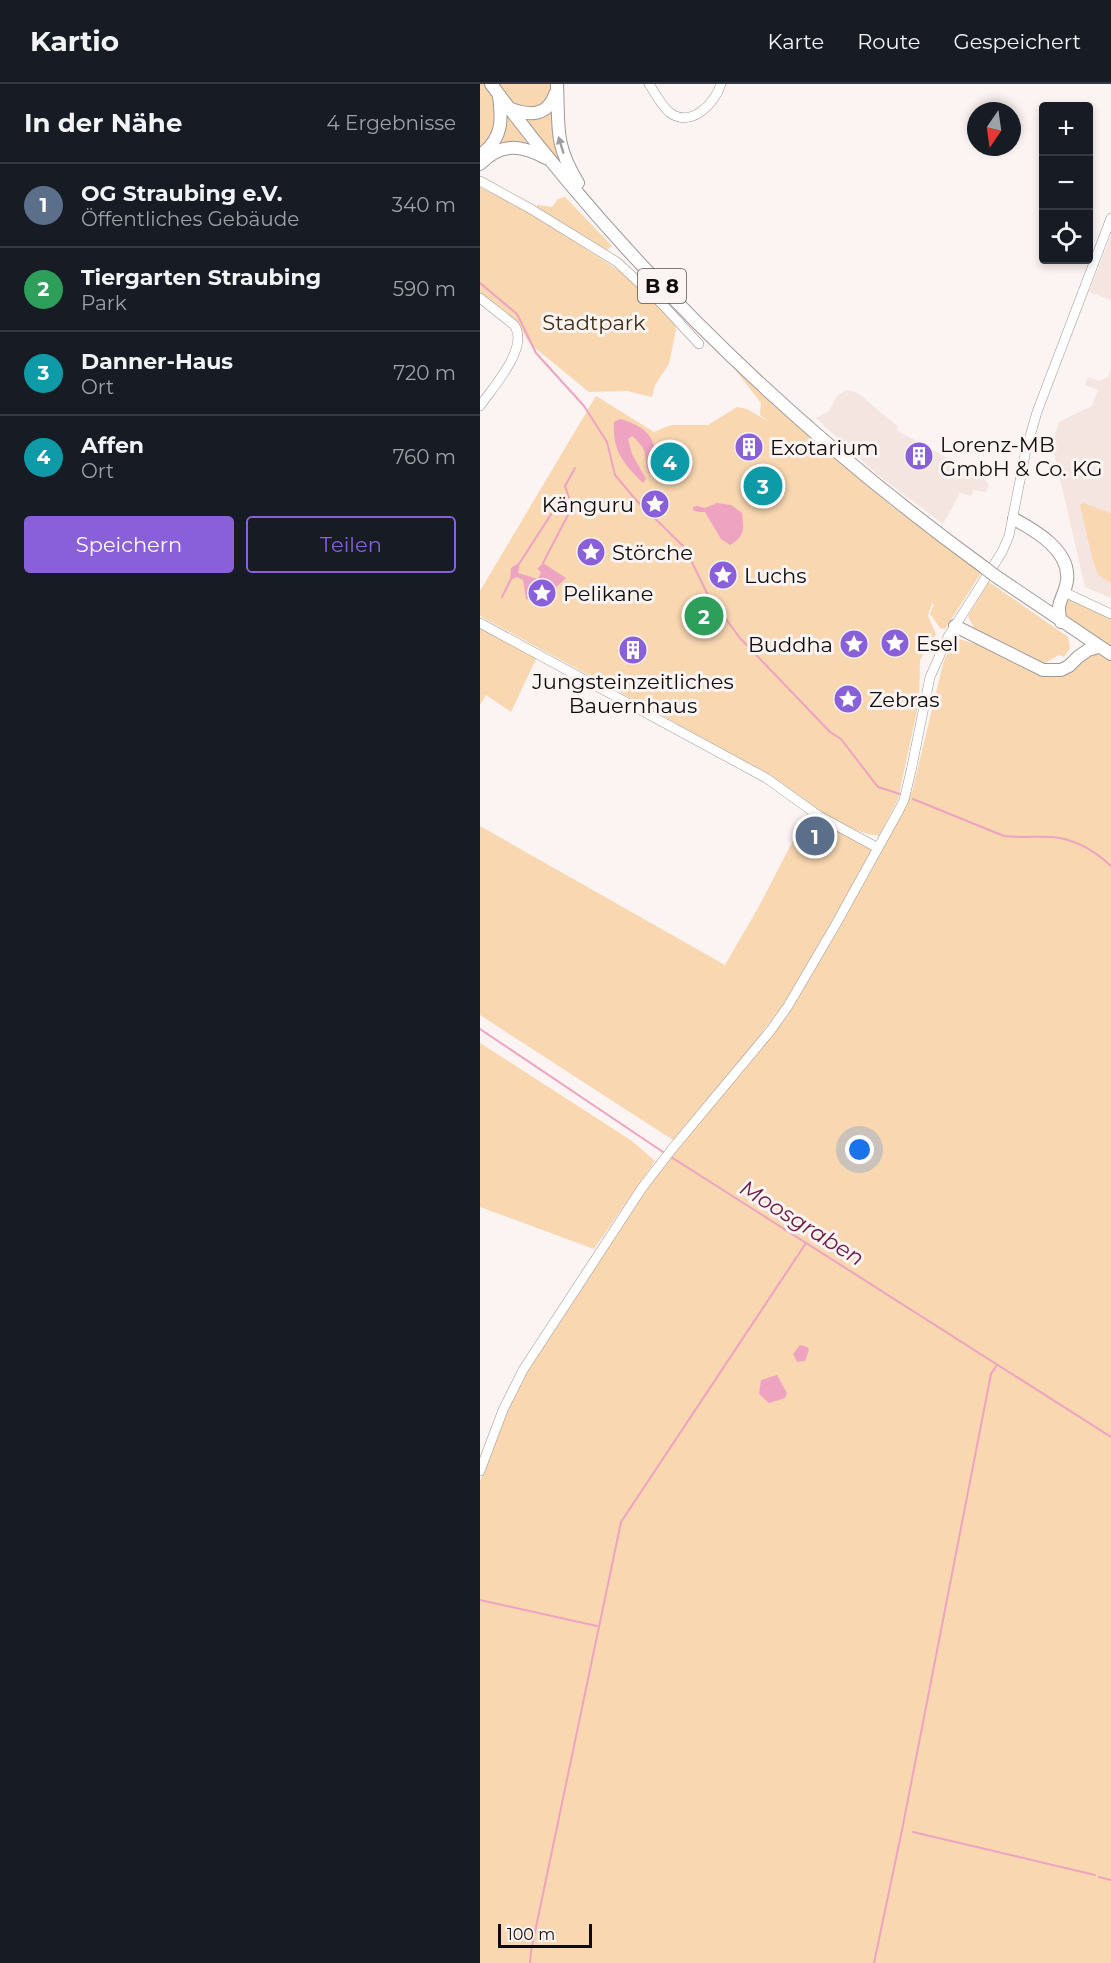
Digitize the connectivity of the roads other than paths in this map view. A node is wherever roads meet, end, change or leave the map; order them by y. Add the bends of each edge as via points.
1 (491, 84) edge
2 (649, 84) edge
3 (721, 84) edge
4 (557, 85) edge
5 (499, 94) junction
6 (510, 109) junction
7 (480, 155) edge
8 (552, 161) junction
9 (480, 164) edge
10 (480, 181) edge
11 (598, 214) junction
12 (1111, 218) edge
13 (1108, 235) edge
14 (480, 298) edge
15 (699, 344) dead end
16 (480, 406) edge
17 (1014, 519) junction
18 (1061, 597) junction
19 (1042, 609) junction
20 (1111, 614) edge
21 (1061, 622) junction
22 (480, 623) edge
23 (955, 626) junction
24 (1076, 632) junction
25 (1098, 647) junction
26 (1111, 654) edge
27 (1078, 657) junction
28 (878, 848) junction
29 (480, 1471) edge

1 - 5 main road, B 8
2 - 3 street via 668,111 684,117 701,112
4 - 6 main road via 552,102 541,112
11 -> 4 main road via 561,148
5 - 6 main road, B 8
5 - 7 main road via 499,133 492,146
6 - 8 main road, B 8
8 - 9 main road via 529,150 513,148 491,153
8 - 11 main road, B 8
10 - 15 street via 617,262
11 - 19 main road, B 8 via 692,318 778,399 874,483
12 - 13 street
13 - 17 street via 1036,412
14 - 16 street via 514,326 518,342 514,356
17 - 18 main road via 1056,550 1067,574
17 - 23 street via 1002,552
18 - 19 main road
18 - 20 street
18 - 21 main road
19 - 21 main road, B 8
21 - 24 main road, B 8
22 - 28 street via 766,778 819,816
23 - 27 main road via 1043,670 1061,670
23 - 28 street via 930,677 904,800
24 - 25 main road, B 8
24 - 27 main road
25 - 26 main road, B 8
25 - 27 main road
28 - 29 street via 788,1006 642,1188 523,1370

